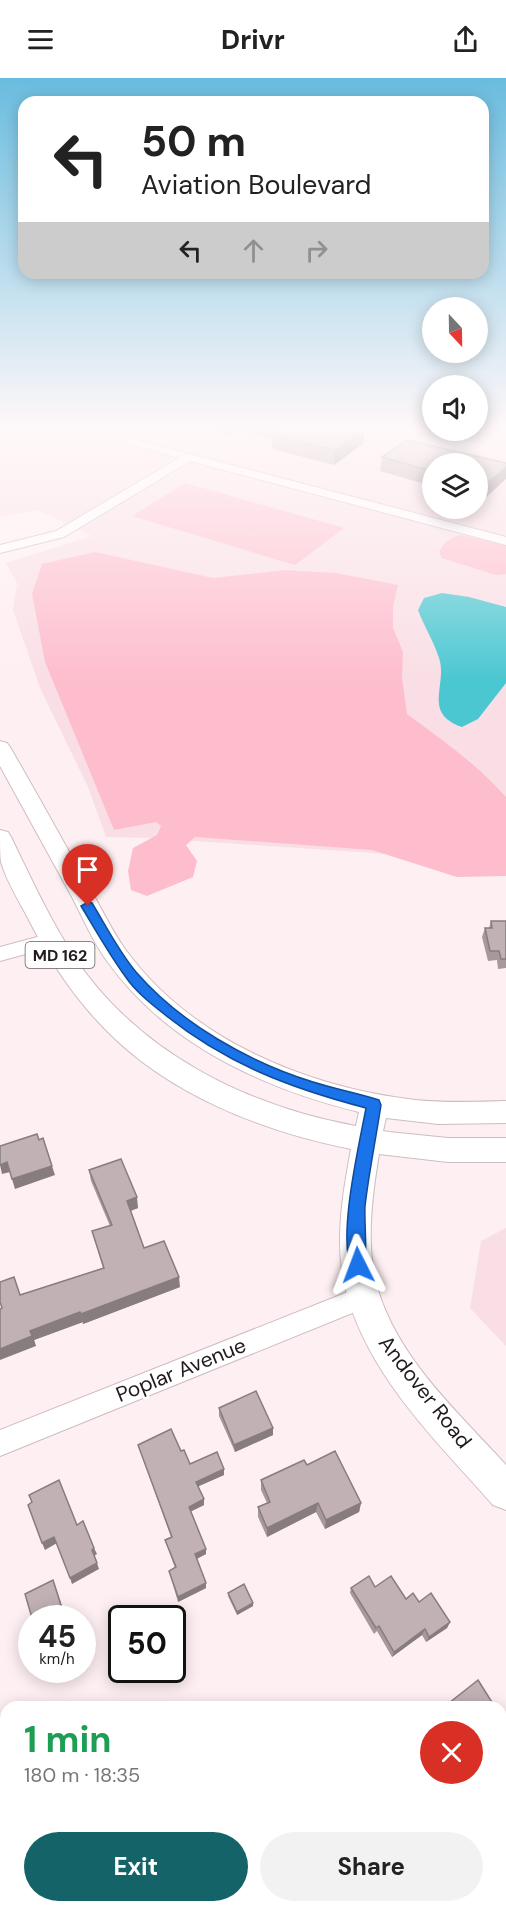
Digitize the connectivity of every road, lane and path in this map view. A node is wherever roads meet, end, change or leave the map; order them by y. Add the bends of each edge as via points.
1 (99, 511) edge
2 (391, 511) edge
3 (506, 541) edge
4 (0, 549) edge
5 (0, 747) edge
6 (0, 837) edge
7 (52, 940) junction
8 (0, 954) edge
9 (374, 1105) junction
10 (506, 1112) edge
11 (367, 1143) junction
12 (506, 1150) edge
13 (363, 1297) junction
14 (0, 1443) edge
15 (506, 1492) edge

1 - 4 street via 60,534
2 - 3 street
5 - 9 main road, MD 162 via 99,926 130,974 150,995 198,1033 259,1067 331,1094
6 - 7 main road, MD 162
7 - 8 street
7 - 11 main road, MD 162 via 78,982 108,1017 181,1073 208,1089 294,1124
9 - 10 main road, MD 162 via 430,1112
9 - 11 main road, Andover Road
11 - 12 main road, MD 162
11 - 13 main road, Andover Road via 356,1229
13 - 14 street, Poplar Avenue
13 - 15 main road, Andover Road via 375,1328 397,1363

